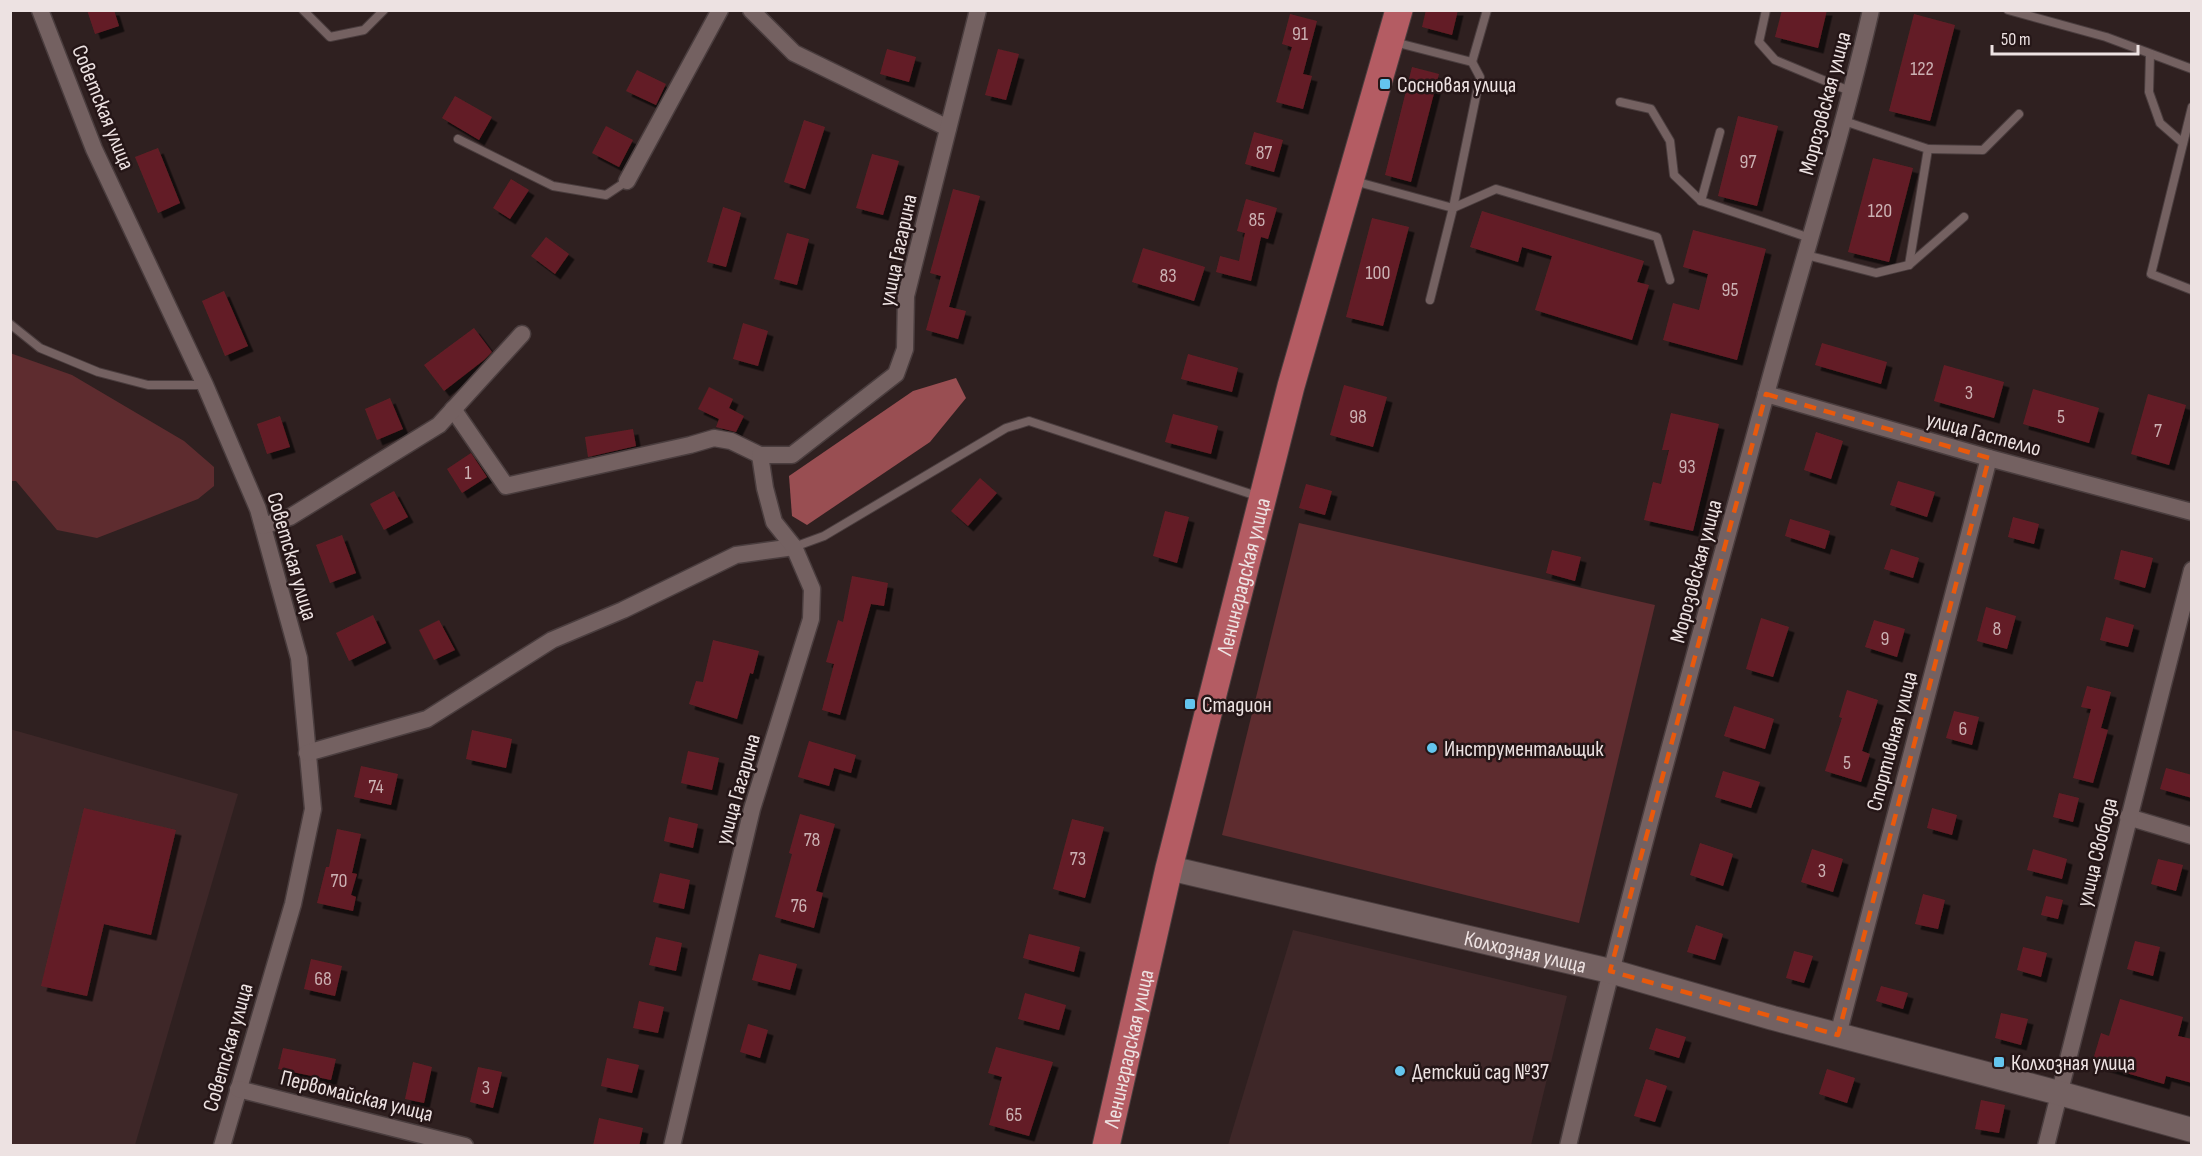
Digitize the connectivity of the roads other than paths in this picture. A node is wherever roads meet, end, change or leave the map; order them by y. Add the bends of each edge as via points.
1 (40, 10) edge
2 (303, 10) edge
3 (384, 10) edge
4 (720, 10) edge
5 (751, 10) edge
6 (978, 10) edge
7 (1399, 10) edge
8 (1487, 10) edge
9 (1766, 10) edge
10 (1871, 10) edge
11 (2008, 10) edge
12 (1390, 41) junction
13 (2150, 54) junction
14 (1472, 62) junction
15 (2192, 69) edge
16 (1852, 92) junction
17 (1620, 102) dead end
18 (2192, 107) edge
19 (2019, 114) dead end
20 (1844, 121) junction
21 (948, 128) junction
22 (1720, 132) dead end
23 (458, 139) dead end
24 (2183, 143) junction
25 (1928, 148) junction
26 (1350, 180) junction
27 (627, 181) joint
28 (1701, 201) junction
29 (1453, 208) junction
30 (1964, 217) dead end
31 (1810, 238) junction
32 (1806, 255) junction
33 (1909, 265) junction
34 (1670, 280) dead end
35 (2192, 290) edge
36 (1430, 300) dead end
37 (10, 324) edge
38 (522, 334) dead end
39 (205, 385) junction
40 (1766, 394) junction
41 (453, 409) junction
42 (760, 455) junction
43 (1989, 458) junction
44 (1263, 498) junction
45 (2192, 512) edge
46 (263, 526) junction
47 (794, 548) junction
48 (2192, 570) edge
49 (308, 753) junction
50 (2128, 817) junction
51 (2192, 836) edge
52 (1169, 868) junction
53 (1610, 971) junction
54 (1838, 1035) junction
55 (238, 1089) junction
56 (2059, 1093) junction
57 (2192, 1130) edge
58 (222, 1146) edge
59 (465, 1146) edge
60 (672, 1146) edge
61 (1106, 1146) edge
62 (1568, 1146) edge
63 (2046, 1146) edge

1 - 39 street, Советская улица via 94,149
2 - 3 lane via 330,37 364,30
4 - 27 street
5 - 21 street via 794,53
6 - 21 street, улица Гагарина
7 - 12 main road, Ленинградская улица
8 - 14 lane
9 - 16 lane via 1759,42 1775,60
10 - 16 street, Морозовская улица
11 - 13 lane
12 - 14 lane
12 - 26 main road, Ленинградская улица
13 - 15 lane
13 - 24 lane via 2149,92 2160,123
14 - 29 lane via 1480,77
16 - 20 street, Морозовская улица
17 - 28 lane via 1651,109 1670,141 1674,175
18 - 24 lane
19 - 25 lane via 1983,150
20 - 25 lane
20 - 31 street, Морозовская улица
21 - 42 street, улица Гагарина via 906,296 905,349 896,374 792,455
22 - 28 lane
23 - 27 lane via 553,186 606,195
24 - 35 lane via 2151,274
25 - 33 lane
26 - 29 lane
26 - 44 main road, Ленинградская улица
28 - 31 lane
29 - 34 lane via 1496,189 1657,237
29 - 36 lane
30 - 33 lane
31 - 32 street, Морозовская улица
32 - 33 lane via 1876,273
32 - 40 street, Морозовская улица
37 - 39 lane via 40,348 98,372 148,385
38 - 41 street
39 - 46 street, Советская улица
40 - 43 street, улица Гастелло
40 - 53 street, Морозовская улица
41 - 42 street, улица Гагарина via 506,486 714,438 732,441
41 - 46 street via 439,425 290,517
42 - 47 street, улица Гагарина via 774,522
43 - 45 street, улица Гастелло
43 - 54 street, Спортивная улица
44 - 47 lane via 1029,421 1006,428 824,536
44 - 52 main road, Ленинградская улица
46 - 49 street, Советская улица via 299,658
47 - 49 street via 736,555 552,640 427,719
47 - 60 street, улица Гагарина via 812,589 811,619 752,809
48 - 50 street, улица Свобода
49 - 55 street, Советская улица via 313,809 293,904
50 - 51 street
50 - 56 street, улица Свобода
52 - 53 main road, Колхозная улица
52 - 61 main road, Ленинградская улица
53 - 54 main road, Колхозная улица
53 - 62 street, Морозовская улица
54 - 56 main road, Колхозная улица
55 - 58 street, Советская улица
55 - 59 street, Первомайская улица
56 - 57 main road, Колхозная улица
56 - 63 street, улица Свобода

